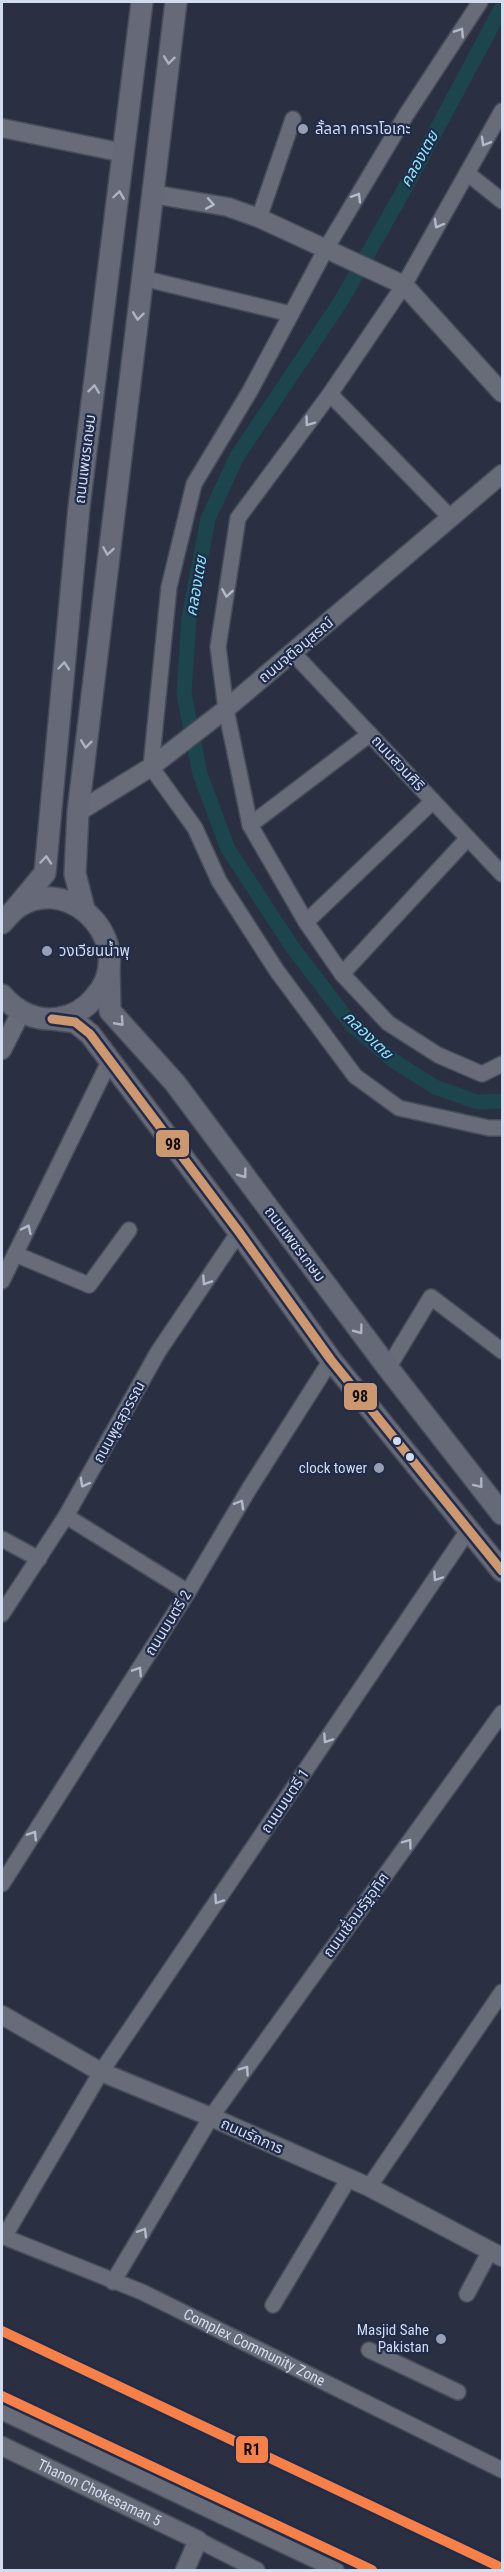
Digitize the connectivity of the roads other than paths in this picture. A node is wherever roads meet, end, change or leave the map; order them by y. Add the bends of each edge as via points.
1 (142, 2) edge
2 (176, 2) edge
3 (480, 2) edge
4 (502, 111) edge
5 (293, 119) dead end
6 (2, 128) edge
7 (124, 153) junction
8 (467, 173) junction
9 (152, 194) junction
10 (502, 201) edge
11 (259, 218) junction
12 (327, 248) junction
13 (142, 278) junction
14 (404, 285) junction
15 (291, 314) junction
16 (502, 393) edge
17 (330, 394) junction
18 (502, 474) edge
19 (79, 507) junction
20 (115, 511) junction
21 (451, 518) junction
22 (293, 653) junction
23 (226, 709) junction
24 (370, 734) junction
25 (151, 767) junction
26 (433, 801) junction
27 (78, 812) junction
28 (250, 825) junction
29 (468, 838) junction
30 (502, 874) edge
31 (84, 909) junction
32 (9, 916) edge
33 (306, 922) junction
34 (109, 968) junction
35 (342, 974) junction
36 (2, 995) edge
37 (21, 1012) junction
38 (52, 1019) junction
39 (2, 1050) edge
40 (110, 1060) junction
41 (502, 1064) edge
42 (502, 1128) edge
43 (129, 1230) dead end
44 (239, 1232) junction
45 (15, 1254) junction
46 (2, 1281) edge
47 (502, 1351) edge
48 (331, 1360) junction
49 (388, 1368) junction
50 (502, 1514) edge
51 (66, 1516) junction
52 (470, 1529) junction
53 (2, 1539) edge
54 (39, 1559) junction
55 (502, 1571) edge
56 (188, 1592) junction
57 (2, 1614) edge
58 (502, 1713) edge
59 (2, 1884) edge
60 (502, 1992) edge
61 (2, 2015) edge
62 (101, 2072) junction
63 (211, 2118) junction
64 (349, 2178) junction
65 (369, 2187) junction
66 (3, 2236) edge
67 (496, 2254) edge
68 (113, 2282) junction
69 (467, 2294) dead end
70 (273, 2305) dead end
71 (369, 2350) dead end
72 (458, 2392) dead end
73 (2, 2412) edge
74 (2, 2446) edge
75 (502, 2470) edge
76 (198, 2540) junction
77 (185, 2571) edge
78 (257, 2571) edge
79 (336, 2571) edge

1 - 7 main road, ถนนเพชรเกษม
2 -> 9 main road
12 -> 3 street via 406,115
4 -> 8 street
5 - 11 street
6 - 7 street
19 -> 7 main road, ถนนเพชรเกษม
8 - 10 street
8 -> 14 street
9 -> 11 street via 228,207
9 - 13 main road
11 - 12 street
12 - 14 street
12 - 15 street
13 - 15 street
13 -> 20 main road
14 - 16 street
14 - 17 street
15 - 25 street via 194,484 169,587
17 - 21 street
17 -> 23 street via 238,518 218,647
18 - 21 street, ถนนจุติอนุสรณ์
19 - 20 main road
32 -> 19 main road, ถนนเพชรเกษม via 45,873
20 -> 27 main road
21 - 22 street, ถนนจุติอนุสรณ์
22 - 23 street, ถนนจุติอนุสรณ์
22 - 24 street, ถนนสวนศิริ
23 - 25 street, ถนนจุติอนุสรณ์
23 - 28 street
24 - 26 street, ถนนสวนศิริ
24 - 28 street
25 - 27 street, ถนนจุติอนุสรณ์
25 - 42 street via 195,828 219,881 277,971 355,1076 399,1108
26 - 29 street, ถนนสวนศิริ
26 - 33 street
27 - 31 main road via 75,874
28 - 33 street
29 - 30 street, ถนนสวนศิริ
29 - 35 street
31 - 32 main road via 50,898 32,901
31 - 34 main road, ถนนเพชรเกษม via 105,934
33 - 35 street
34 - 38 main road via 90,1003 72,1014
34 -> 49 main road, ถนนเพชรเกษม via 110,1011 175,1083
35 - 41 street via 388,1023 438,1055 482,1074
36 - 37 main road
37 - 38 main road
37 - 39 street
38 - 40 main road via 75,1022
40 - 44 main road
45 -> 40 street
43 - 45 street via 89,1285
44 - 48 main road
44 -> 51 street, ถนนพูลสุวรรณ via 158,1352
45 - 46 street
47 - 49 street via 431,1297
48 - 52 main road
56 -> 48 street, ถนนมนตรี 2
49 -> 50 main road, ถนนเพชรเกษม
51 - 54 street, ถนนพูลสุวรรณ
51 - 56 street
52 - 55 main road
52 -> 62 street, ถนนมนตรี 1
53 - 54 street
54 - 57 street, ถนนพูลสุวรรณ
59 -> 56 street, ถนนมนตรี 2
63 -> 58 street, ถนนเชื่อมรัฐอุทิศ
60 - 65 street
61 - 62 street, ถนนรัถการ
62 - 63 street, ถนนรัถการ
62 - 66 street, ถนนมนตรี 1
63 - 64 street, ถนนรัถการ
68 -> 63 street, ถนนเชื่อมรัฐอุทิศ
64 - 65 street, ถนนรัถการ
64 - 70 street
65 - 67 street, ถนนรัถการ
66 - 68 street, Complex Community Zone
67 - 69 street
68 - 75 street, Complex Community Zone via 142,2292
71 - 72 street
73 - 79 street
74 - 76 street, Thanon Chokesaman 5
76 - 77 street
76 - 78 street

